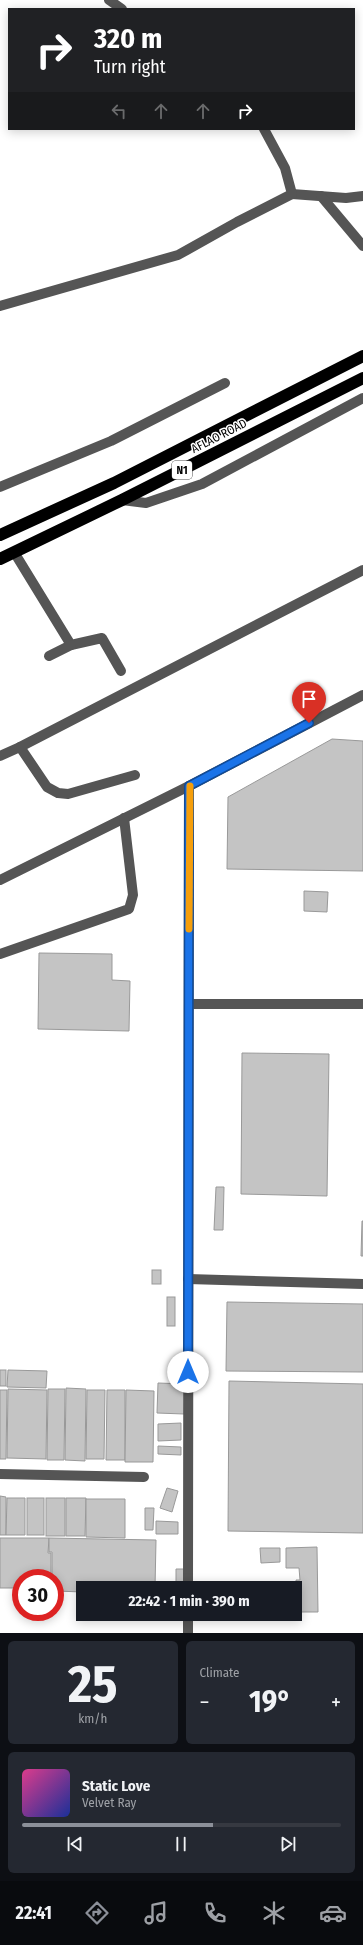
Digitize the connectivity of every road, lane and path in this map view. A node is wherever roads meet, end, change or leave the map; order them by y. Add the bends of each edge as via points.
1 (109, 0) edge
2 (121, 8) edge
3 (265, 130) edge
4 (292, 194) junction
5 (321, 196) junction
6 (363, 196) edge
7 (363, 246) edge
8 (0, 306) edge
9 (363, 356) edge
10 (363, 378) edge
11 (225, 383) dead end
12 (363, 398) edge
13 (0, 487) edge
14 (122, 500) junction
15 (0, 535) edge
16 (14, 552) junction
17 (0, 559) edge
18 (363, 570) edge
19 (71, 645) junction
20 (49, 656) dead end
21 (121, 671) dead end
22 (363, 694) edge
23 (20, 747) junction
24 (0, 756) edge
25 (135, 775) dead end
26 (189, 786) junction
27 (124, 818) junction
28 (0, 880) edge
29 (0, 954) edge
30 (189, 1004) junction
31 (363, 1004) edge
32 (188, 1279) junction
33 (363, 1284) edge
34 (0, 1474) edge
35 (144, 1477) dead end
36 (188, 1581) edge
37 (188, 1621) edge
38 (188, 1633) edge

1 - 2 street
3 - 4 street via 285,168
4 - 5 street
4 - 8 street via 178,255
5 - 6 street
5 - 7 street
9 - 15 highway, AFLAO ROAD / N1 via 114,484
10 - 14 highway, AFLAO ROAD / N1
11 - 13 street via 111,440
12 - 14 street via 202,484 146,503
14 - 16 highway, AFLAO ROAD / N1
16 - 17 highway, AFLAO ROAD / N1
16 - 19 street
18 - 23 street
19 - 20 street
19 - 21 street via 102,638
22 - 26 street
23 - 24 street
23 - 25 street via 47,787 58,793 68,794
26 - 27 street
26 - 30 street
27 - 28 street
27 - 29 street via 133,895 129,909
30 - 31 street
30 - 32 street
32 - 33 street
32 - 36 street
34 - 35 street
37 - 38 street

